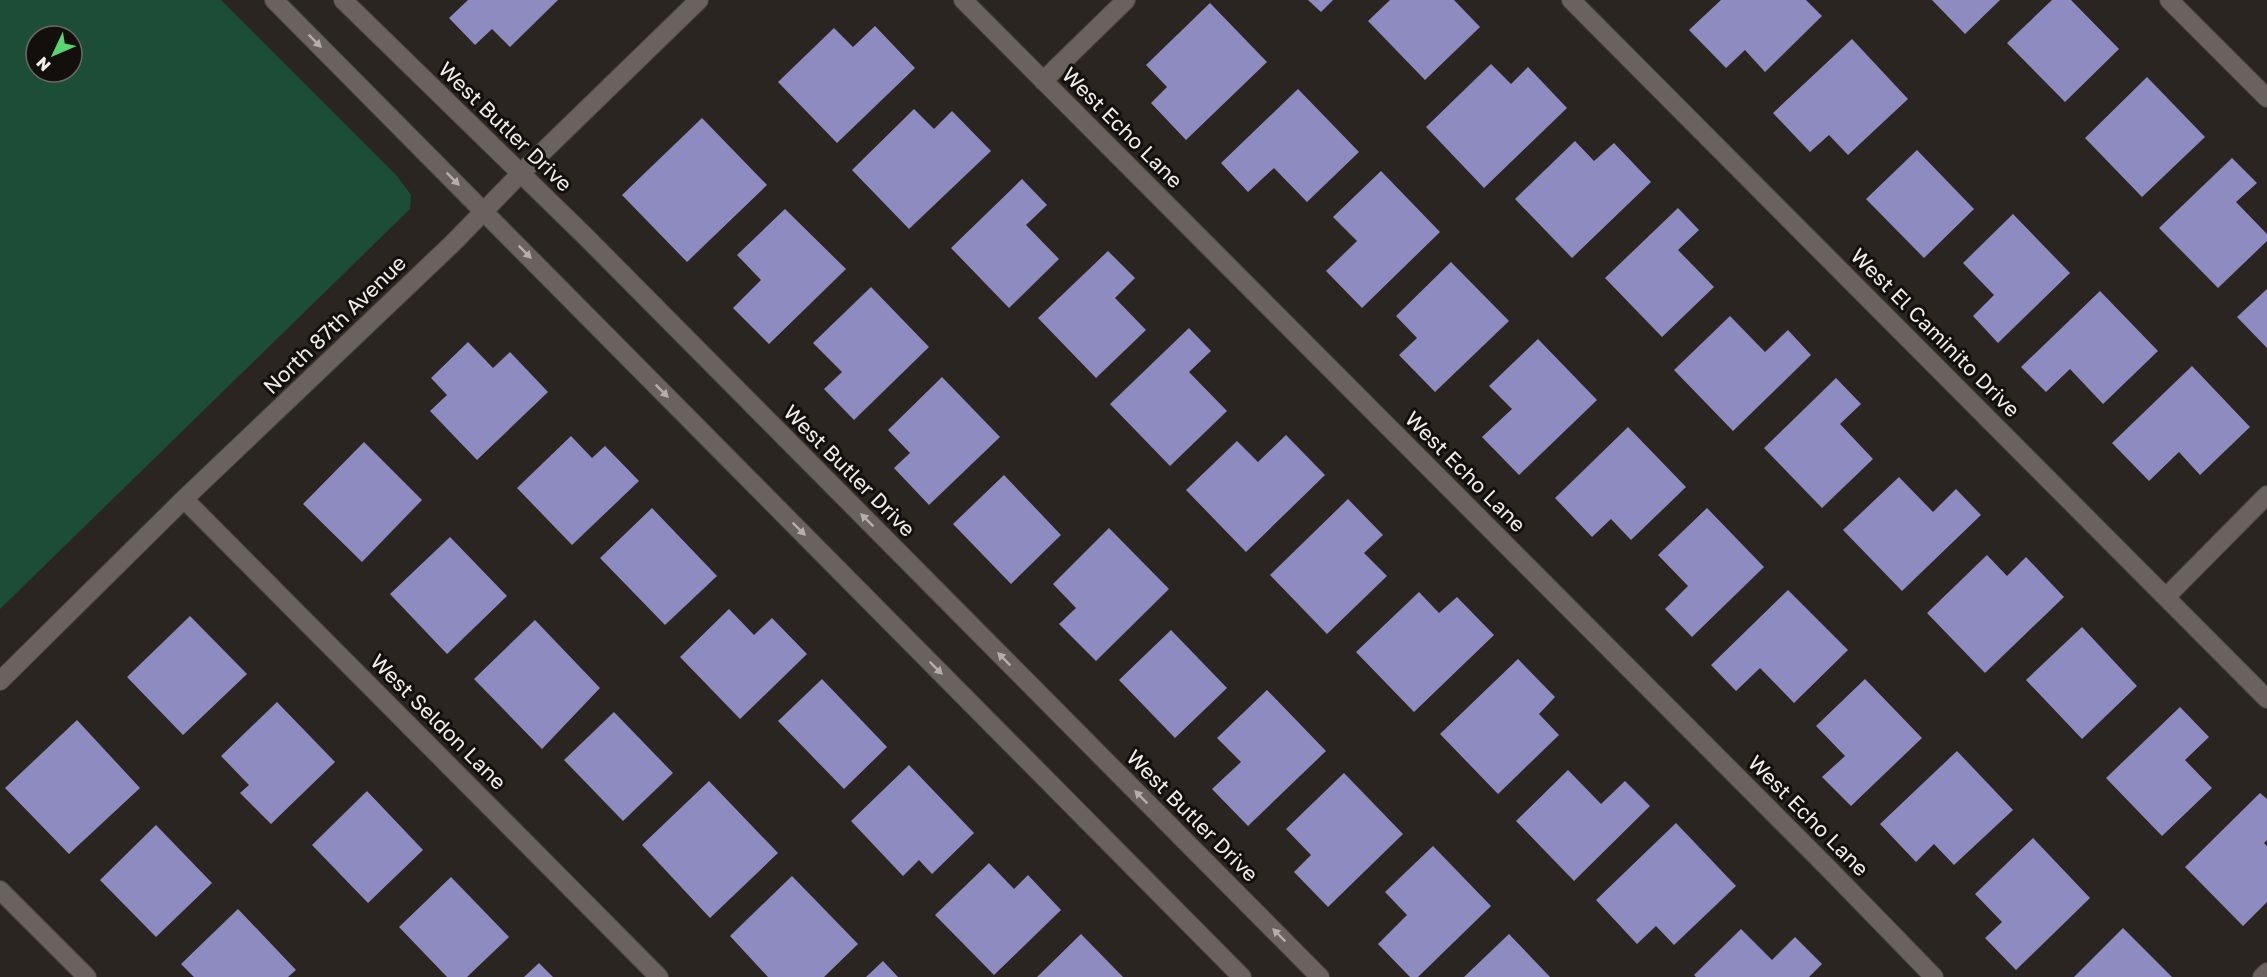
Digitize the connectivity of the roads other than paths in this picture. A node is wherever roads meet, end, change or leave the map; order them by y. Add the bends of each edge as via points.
1 (274, 0) edge
2 (343, 0) edge
3 (699, 0) edge
4 (963, 0) edge
5 (1126, 0) edge
6 (1571, 0) edge
7 (2169, 0) edge
8 (1042, 81) junction
9 (2267, 98) edge
10 (521, 173) junction
11 (483, 211) junction
12 (2267, 495) edge
13 (184, 499) junction
14 (2166, 597) junction
15 (0, 681) edge
16 (2267, 699) edge
17 (0, 890) edge
18 (2267, 972) edge
19 (87, 977) edge
20 (659, 977) edge
21 (1242, 977) edge
22 (1320, 977) edge
23 (1934, 977) edge
24 (2262, 977) edge

1 -> 11 street
2 - 10 street, West Butler Drive
3 - 10 street, North 87th Avenue
4 - 8 street, West Echo Lane
5 - 8 street
6 - 14 street, West El Caminito Drive
7 - 9 street
8 - 23 street, West Echo Lane
10 - 11 street, North 87th Avenue
22 -> 10 street, West Butler Drive
11 - 13 street, North 87th Avenue
11 -> 21 street
12 - 14 street
13 - 15 street, North 87th Avenue
13 - 20 street, West Seldon Lane
14 - 16 street, West El Caminito Drive
17 - 19 street
18 - 24 street

